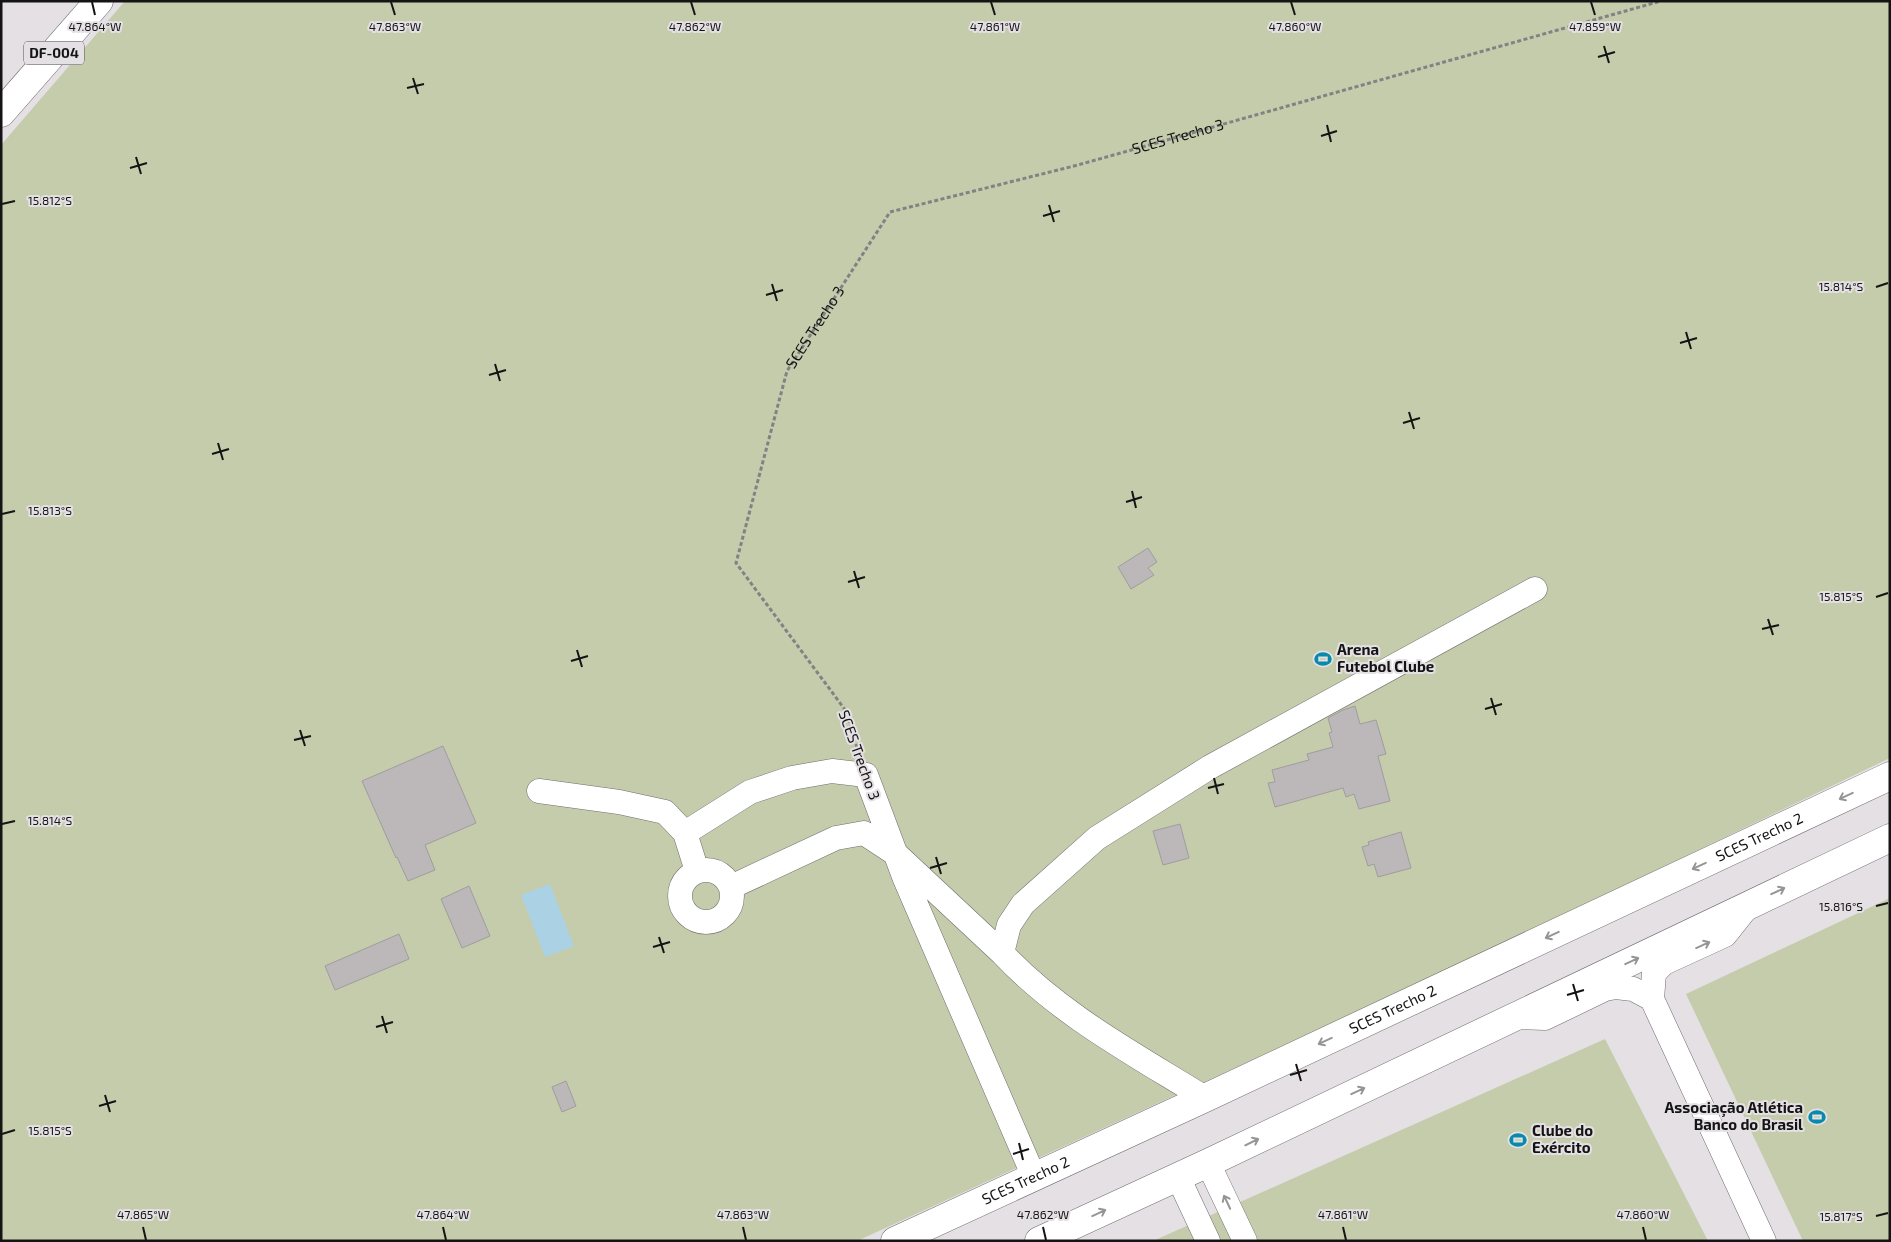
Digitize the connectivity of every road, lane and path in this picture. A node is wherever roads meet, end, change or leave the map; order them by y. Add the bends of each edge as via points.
1 (99, 1) edge
2 (1661, 1) edge
3 (1, 113) edge
4 (1535, 588) dead end
5 (866, 775) junction
6 (1890, 776) edge
7 (539, 791) dead end
8 (684, 833) junction
9 (1890, 838) edge
10 (896, 854) junction
11 (697, 871) junction
12 (731, 887) junction
13 (1749, 905) junction
14 (1002, 953) junction
15 (1652, 999) junction
16 (1514, 1017) junction
17 (1205, 1098) junction
18 (1208, 1163) junction
19 (1034, 1177) junction
20 (1178, 1177) junction
21 (894, 1241) edge
22 (1039, 1241) edge
23 (1208, 1241) edge
24 (1245, 1241) edge
25 (1764, 1241) edge

1 - 3 main road, DF-004
2 - 5 path, SCES Trecho 3 via 1088,162 890,212 787,371 736,563 846,711
4 - 14 lane via 1251,744 1097,838 1023,904 1009,925
5 - 8 lane via 832,771 792,778 750,792
5 - 10 lane, SCES Trecho 3
6 -> 17 main road, SCES Trecho 2
7 - 8 lane via 665,812
8 - 11 lane
13 -> 9 main road
10 - 12 lane via 864,833 836,838
10 - 14 lane
10 - 19 lane, SCES Trecho 3
11 - 12 lane via 717,872
11 - 12 lane via 682,885 680,895 681,905 695,920 705,922 724,915 730,907
15 -> 13 lane via 1654,973 1664,962 1725,935
16 -> 13 main road
14 - 17 lane via 1050,997 1091,1028
15 - 16 lane via 1633,989 1616,986 1545,1018
15 - 25 lane
18 -> 16 main road
17 - 19 main road, SCES Trecho 2
18 - 20 main road
24 -> 18 lane
19 - 21 main road, SCES Trecho 2
22 -> 20 main road
20 - 23 lane

